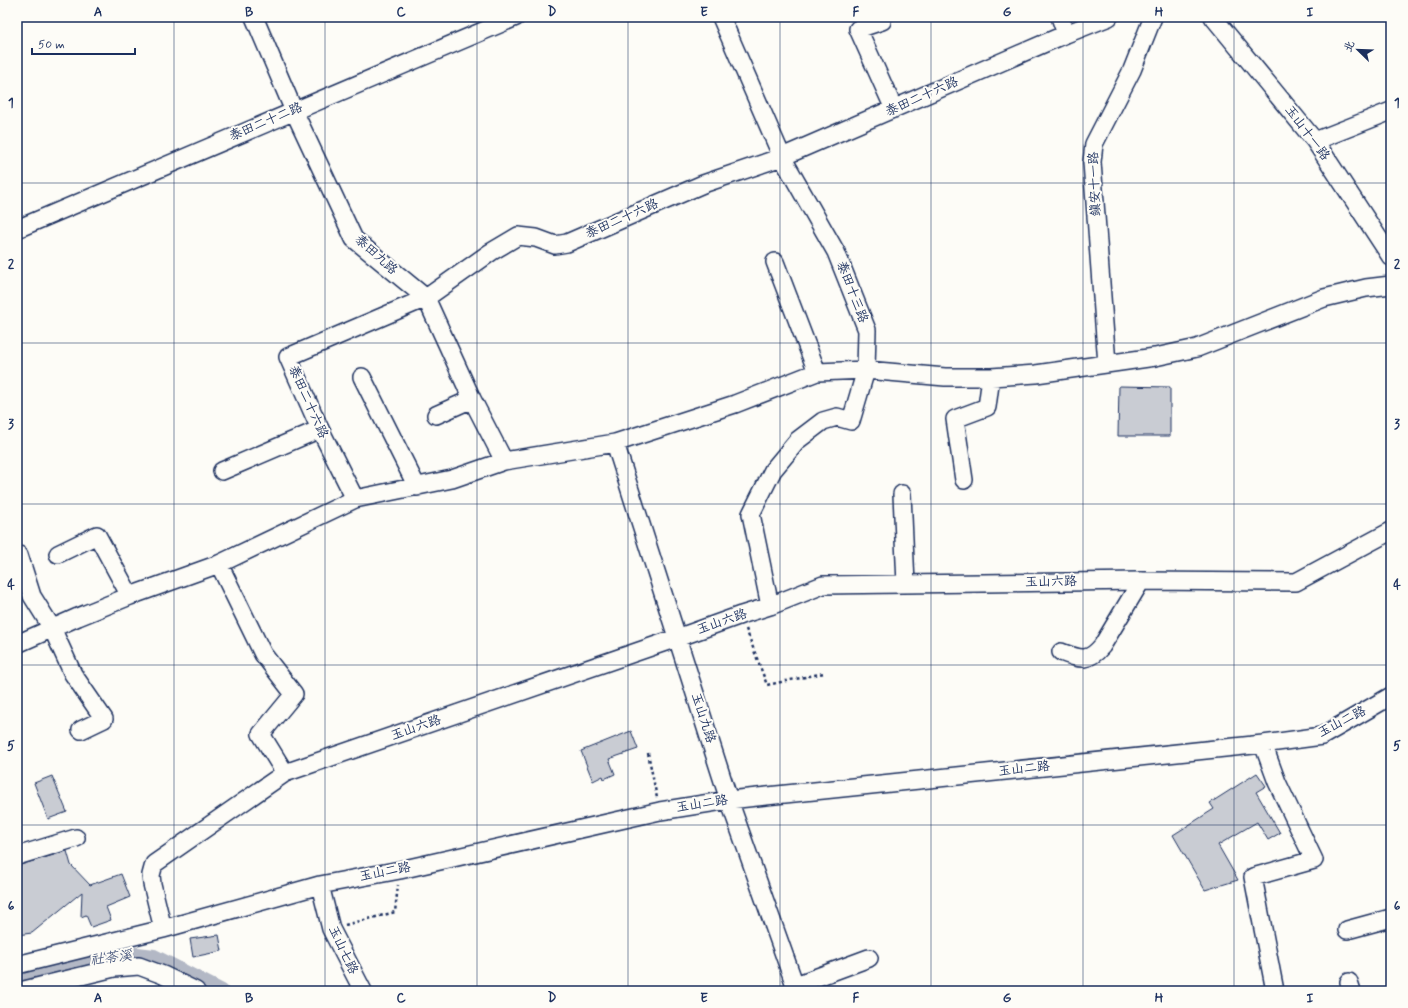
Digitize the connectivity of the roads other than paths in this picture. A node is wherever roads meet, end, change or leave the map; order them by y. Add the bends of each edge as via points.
1 (254, 17) edge
2 (516, 17) edge
3 (721, 17) edge
4 (882, 17) edge
5 (1060, 17) edge
6 (1109, 17) edge
7 (1153, 17) edge
8 (1213, 17) edge
9 (1066, 34) junction
10 (894, 109) junction
11 (294, 110) junction
12 (1391, 111) edge
13 (1315, 141) junction
14 (782, 156) junction
15 (17, 229) edge
16 (1391, 257) edge
17 (775, 262) dead end
18 (1391, 284) edge
19 (426, 298) junction
20 (1107, 364) junction
21 (866, 370) junction
22 (817, 372) junction
23 (362, 377) dead end
24 (991, 377) junction
25 (472, 399) junction
26 (436, 415) dead end
27 (320, 429) junction
28 (615, 442) junction
29 (504, 461) junction
30 (222, 471) dead end
31 (964, 480) dead end
32 (417, 487) junction
33 (902, 494) dead end
34 (355, 499) junction
35 (1391, 531) edge
36 (58, 554) dead end
37 (17, 556) edge
38 (219, 564) junction
39 (1141, 581) junction
40 (906, 584) junction
41 (130, 596) junction
42 (770, 606) junction
43 (52, 628) junction
44 (677, 638) junction
45 (17, 644) edge
46 (1062, 652) dead end
47 (1391, 696) edge
48 (81, 730) dead end
49 (1263, 744) junction
50 (285, 773) junction
51 (729, 800) junction
52 (76, 838) dead end
53 (17, 856) edge
54 (320, 884) junction
55 (1391, 918) edge
56 (163, 929) junction
57 (1347, 930) dead end
58 (869, 958) dead end
59 (17, 965) edge
60 (797, 988) edge
61 (20, 991) edge
62 (196, 991) edge
63 (363, 991) edge
64 (1275, 991) edge

1 - 11 street, 泰田九路
2 - 11 street, 泰田二十二路
3 - 14 street, 泰田十三路
4 - 10 street via 882,21 858,28
5 - 9 street
6 - 9 street, 泰田二十六路
7 - 20 street, 鎮安十一路 via 1132,70 1094,144 1092,162
8 - 13 street, 玉山十一路
9 - 10 street, 泰田二十六路
10 - 14 street, 泰田二十六路
11 - 15 street, 泰田二十二路
11 - 19 street, 泰田九路 via 354,239
12 - 13 street
13 - 16 street, 玉山十一路
14 - 19 street, 泰田二十六路 via 702,184 567,243 555,245 536,238 518,236
14 - 21 street, 泰田十三路 via 836,252 867,330
17 - 22 street
18 - 20 street via 1324,298 1197,348
19 - 25 street, 泰田九路
19 - 27 street, 泰田二十六路 via 288,357
20 - 24 street via 1036,374
21 - 22 street
21 - 24 street via 945,377
21 - 42 street, 泰田十三路 via 851,421 837,417 823,421 798,440 773,470 751,514
22 - 28 street via 735,404
23 - 32 street
24 - 31 street via 987,407 955,418
25 - 26 street
25 - 29 street, 泰田九路
27 - 30 street
27 - 34 street, 泰田二十六路
28 - 29 street
28 - 44 street, 玉山九路
29 - 32 street via 452,479
32 - 34 street
33 - 40 street
34 - 38 street
35 - 39 street, 玉山六路 via 1296,582
36 - 41 street via 97,535
37 - 43 street via 19,555 32,596
38 - 41 street
38 - 50 street via 263,654 294,694 261,734
39 - 40 street, 玉山六路
39 - 46 street via 1095,654 1082,659
40 - 42 street, 玉山六路 via 823,585
41 - 43 street
42 - 44 street, 玉山六路
43 - 45 street
43 - 48 street via 73,674 104,719
44 - 50 street, 玉山六路
44 - 51 street, 玉山九路
47 - 49 street, 玉山二路 via 1322,736
49 - 51 street, 玉山二路
49 - 64 street via 1277,782 1314,860 1253,877
50 - 56 street, 玉山六路 via 154,864 152,884
51 - 54 street, 玉山二路 via 660,811 400,870
51 - 60 street, 玉山九路
52 - 53 street
54 - 56 street, 玉山二路
54 - 63 street, 玉山七路 via 331,929
55 - 57 street
56 - 59 street, 玉山二路
58 - 60 street
61 - 62 street via 114,968 139,966 164,974

